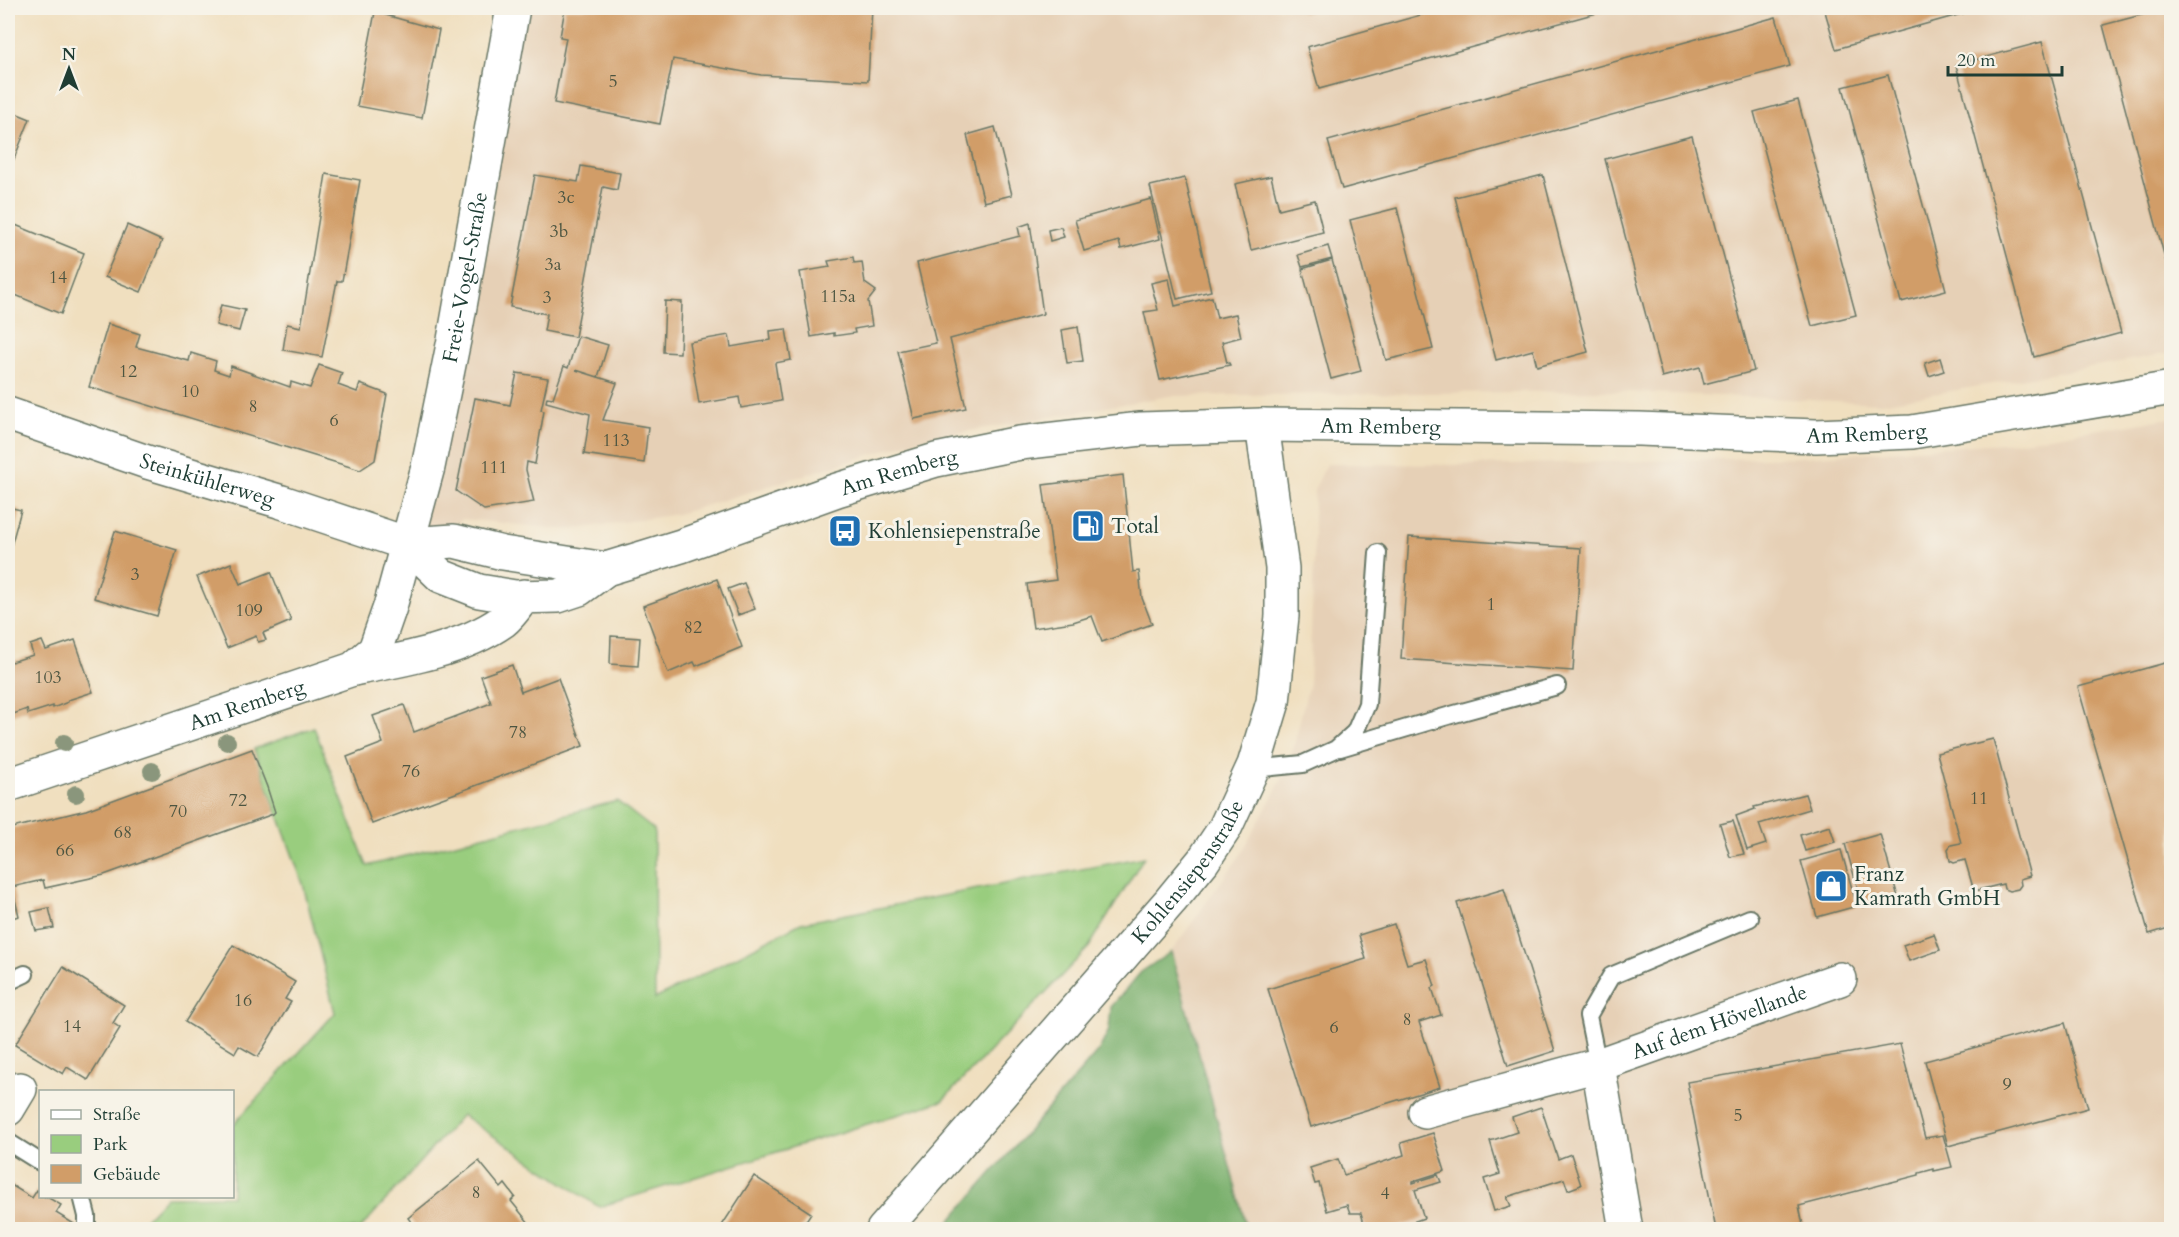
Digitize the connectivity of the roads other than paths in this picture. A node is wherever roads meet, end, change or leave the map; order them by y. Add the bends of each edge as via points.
1 (513, 8) edge
2 (2172, 388) edge
3 (8, 414) edge
4 (1262, 425) junction
5 (408, 544) junction
6 (1378, 553) dead end
7 (606, 569) junction
8 (524, 596) junction
9 (353, 669) junction
10 (1557, 686) dead end
11 (1336, 750) junction
12 (1252, 769) junction
13 (8, 785) edge
14 (1750, 918) dead end
15 (25, 974) dead end
16 (1840, 979) dead end
17 (8, 982) edge
18 (1598, 1065) junction
19 (1425, 1112) dead end
20 (8, 1142) edge
21 (39, 1161) edge
22 (82, 1198) edge
23 (87, 1230) edge
24 (883, 1230) edge
25 (1626, 1230) edge

1 - 5 street, Freie-Vogel-Straße via 454,340
2 - 4 street, Am Remberg via 1912,432 1828,436 1639,429
3 - 5 street, Steinkühlerweg
4 - 7 street, Am Remberg via 1141,429 1020,443 936,460
4 - 12 street, Kohlensiepenstraße via 1282,568 1282,616 1273,702
5 - 7 street, Am Remberg via 454,541
5 - 8 street, Am Remberg via 441,576 479,591
5 - 9 street, Am Remberg via 375,650
6 - 11 lane via 1367,704 1355,732
7 - 8 street, Am Remberg via 579,589 558,596
8 - 9 street via 505,619 465,641
9 - 13 street, Am Remberg
10 - 11 lane
11 - 12 lane via 1303,764
12 - 24 street, Kohlensiepenstraße via 1225,828 1203,861
14 - 18 lane via 1611,976 1588,1016
15 - 17 lane
16 - 18 street, Auf dem Hövellande
18 - 19 street, Auf dem Hövellande
18 - 25 street
20 - 21 lane
22 - 23 lane

